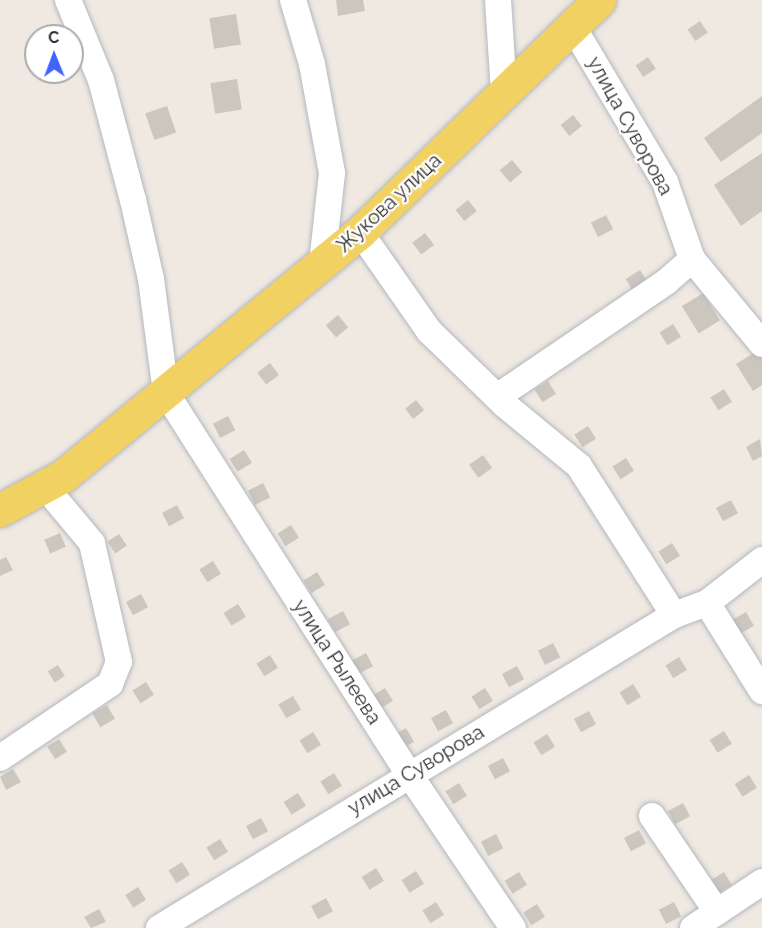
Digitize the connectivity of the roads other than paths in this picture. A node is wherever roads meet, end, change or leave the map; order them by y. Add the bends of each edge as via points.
1 (68, 0) edge
2 (292, 0) edge
3 (498, 0) edge
4 (599, 0) edge
5 (573, 27) junction
6 (504, 94) junction
7 (360, 232) junction
8 (692, 259) junction
9 (322, 264) junction
10 (762, 344) edge
11 (166, 393) junction
12 (497, 397) junction
13 (46, 488) junction
14 (0, 510) edge
15 (762, 560) edge
16 (707, 603) junction
17 (675, 615) junction
18 (762, 691) edge
19 (0, 758) edge
20 (408, 774) junction
21 (652, 816) dead end
22 (762, 882) edge
23 (717, 912) junction
24 (159, 928) edge
25 (513, 928) edge
26 (693, 928) edge

1 - 11 street via 101,80 132,200 151,279
2 - 9 street via 312,64 332,173
3 - 6 street
4 - 5 main road, Жукова улица
5 - 6 main road, Жукова улица
5 - 8 street, улица Суворова via 665,182
6 - 7 main road, Жукова улица
7 - 9 main road, Жукова улица
7 - 12 street via 429,331
8 - 10 street, улица Суворова
8 - 12 street via 666,282
9 - 11 main road, Жукова улица
11 - 13 main road, Жукова улица
11 - 20 street, улица Рылеева
12 - 17 street via 579,466
13 - 14 main road, Жукова улица
13 - 19 street via 92,543 119,662 110,684
15 - 16 street, улица Суворова
16 - 17 street, улица Суворова
16 - 18 street
17 - 20 street, улица Суворова
20 - 24 street, улица Суворова
20 - 25 street, улица Рылеева
21 - 23 street
22 - 23 street
23 - 26 street

